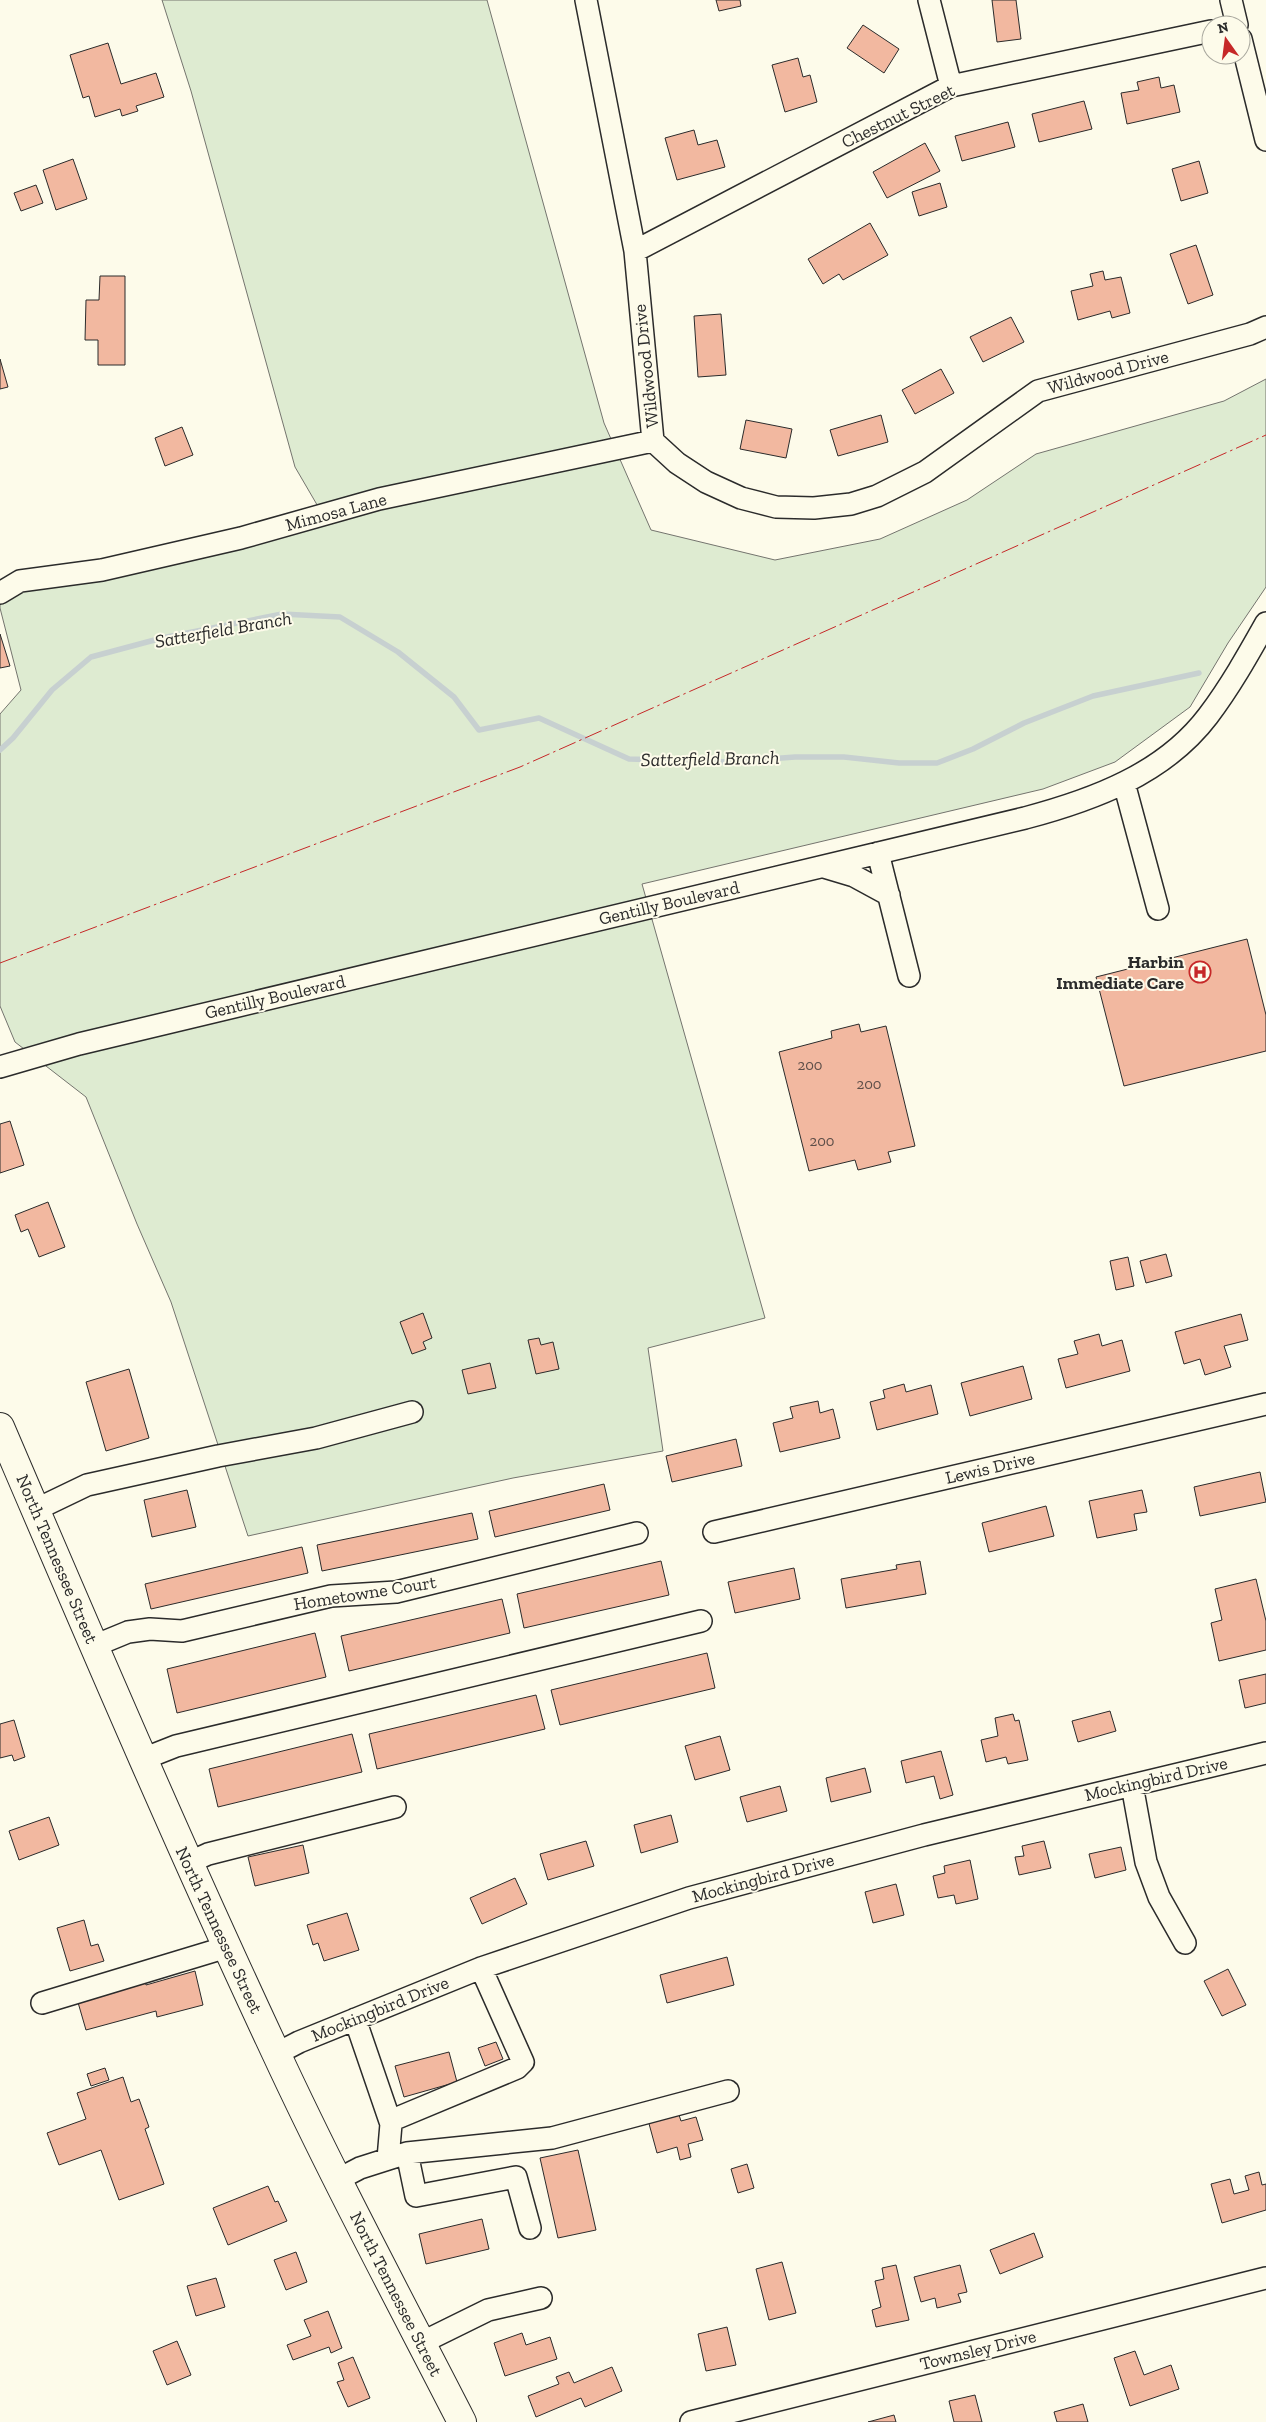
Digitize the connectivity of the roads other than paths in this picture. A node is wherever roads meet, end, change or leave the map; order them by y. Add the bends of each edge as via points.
1 (586, 0) edge
2 (929, 0) edge
3 (1231, 0) edge
4 (1235, 15) edge
5 (1201, 33) edge
6 (1247, 65) edge
7 (951, 86) junction
8 (1266, 140) edge
9 (635, 252) junction
10 (1258, 331) edge
11 (653, 442) junction
12 (0, 571) edge
13 (20, 581) junction
14 (0, 593) edge
15 (1266, 623) edge
16 (1124, 784) junction
17 (878, 853) junction
18 (821, 867) junction
19 (889, 895) junction
20 (1158, 909) dead end
21 (909, 976) dead end
22 (0, 1067) edge
23 (1266, 1404) edge
24 (412, 1412) dead end
25 (0, 1427) edge
26 (36, 1510) junction
27 (714, 1532) dead end
28 (637, 1533) dead end
29 (701, 1621) dead end
30 (94, 1646) junction
31 (1266, 1753) edge
32 (143, 1759) junction
33 (1132, 1785) junction
34 (396, 1808) dead end
35 (188, 1863) junction
36 (1185, 1943) dead end
37 (227, 1947) junction
38 (480, 1968) junction
39 (42, 2003) dead end
40 (356, 2019) junction
41 (276, 2054) junction
42 (728, 2091) dead end
43 (390, 2121) junction
44 (397, 2156) junction
45 (337, 2180) junction
46 (530, 2228) dead end
47 (1266, 2278) edge
48 (541, 2298) dead end
49 (421, 2343) junction
50 (462, 2422) edge
51 (691, 2422) edge

1 - 9 street, Wildwood Drive
2 - 7 street
3 - 4 street
5 - 7 street, Chestnut Street
6 - 8 street
7 - 9 street, Chestnut Street
9 - 11 street, Wildwood Drive
10 - 11 street, Wildwood Drive via 1038,390 925,472 885,493 851,504 814,508 776,507 741,498 706,482
11 - 13 street, Mimosa Lane via 379,499 241,538 102,570
12 - 13 street
13 - 14 street, Mimosa Lane
15 - 16 street, Gentilly Boulevard via 1207,718 1165,758
16 - 17 street, Gentilly Boulevard via 1050,811
16 - 20 street
17 - 18 street, Gentilly Boulevard
17 - 19 street
18 - 19 street via 854,876
18 - 22 street, Gentilly Boulevard via 79,1044
19 - 21 street
23 - 27 street, Lewis Drive
24 - 26 street via 316,1438 87,1485
25 - 26 main road, North Tennessee Street
26 - 30 main road, North Tennessee Street
28 - 30 street, Hometowne Court via 396,1592 331,1596 182,1631 150,1629 128,1632
29 - 32 street via 176,1746
30 - 32 main road, North Tennessee Street
31 - 33 street, Mockingbird Drive
32 - 35 main road, North Tennessee Street
33 - 36 street via 1146,1862 1159,1897
33 - 38 street, Mockingbird Drive via 924,1835 689,1898
34 - 35 street via 208,1854
35 - 37 main road, North Tennessee Street
37 - 39 street
37 - 41 main road, North Tennessee Street
38 - 40 street, Mockingbird Drive
38 - 43 street via 523,2062 517,2068
40 - 41 street, Mockingbird Drive
40 - 43 street
41 - 45 main road, North Tennessee Street
42 - 44 street via 552,2138
43 - 44 street
44 - 45 street via 360,2168
44 - 46 street via 416,2196 516,2178
45 - 49 main road, North Tennessee Street
47 - 51 street, Townsley Drive
48 - 49 street via 488,2310
49 - 50 main road, North Tennessee Street

